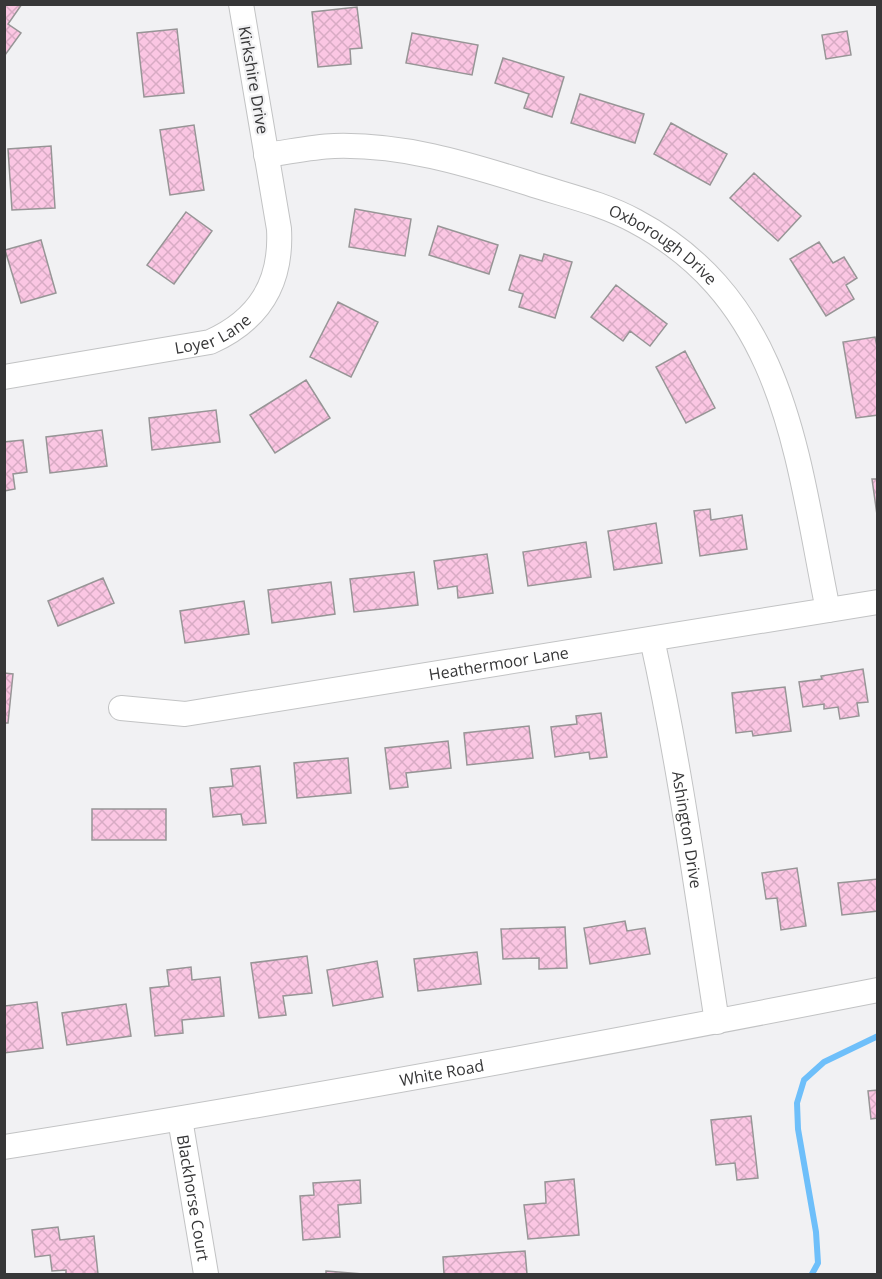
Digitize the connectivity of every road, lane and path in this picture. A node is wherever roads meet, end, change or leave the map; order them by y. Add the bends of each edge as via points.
1 (241, 4) edge
2 (266, 155) junction
3 (4, 377) edge
4 (878, 602) edge
5 (828, 610) junction
6 (652, 639) junction
7 (121, 708) dead end
8 (878, 990) edge
9 (717, 1022) junction
10 (180, 1119) junction
11 (4, 1147) edge
12 (206, 1275) edge

1 - 2 street, Kirkshire Drive
2 - 3 street, Loyer Lane via 279,229 278,261 264,298 250,316 210,342 194,346
2 - 5 street, Oxborough Drive via 335,146 418,152 609,209 663,238 690,258 735,307 768,364 797,457
4 - 5 street, Heathermoor Lane
5 - 6 street, Heathermoor Lane
6 - 7 street, Heathermoor Lane via 185,714
6 - 9 street, Ashington Drive via 681,791
8 - 9 street, White Road
9 - 10 street, White Road
10 - 11 street, White Road
10 - 12 street, Blackhorse Court

